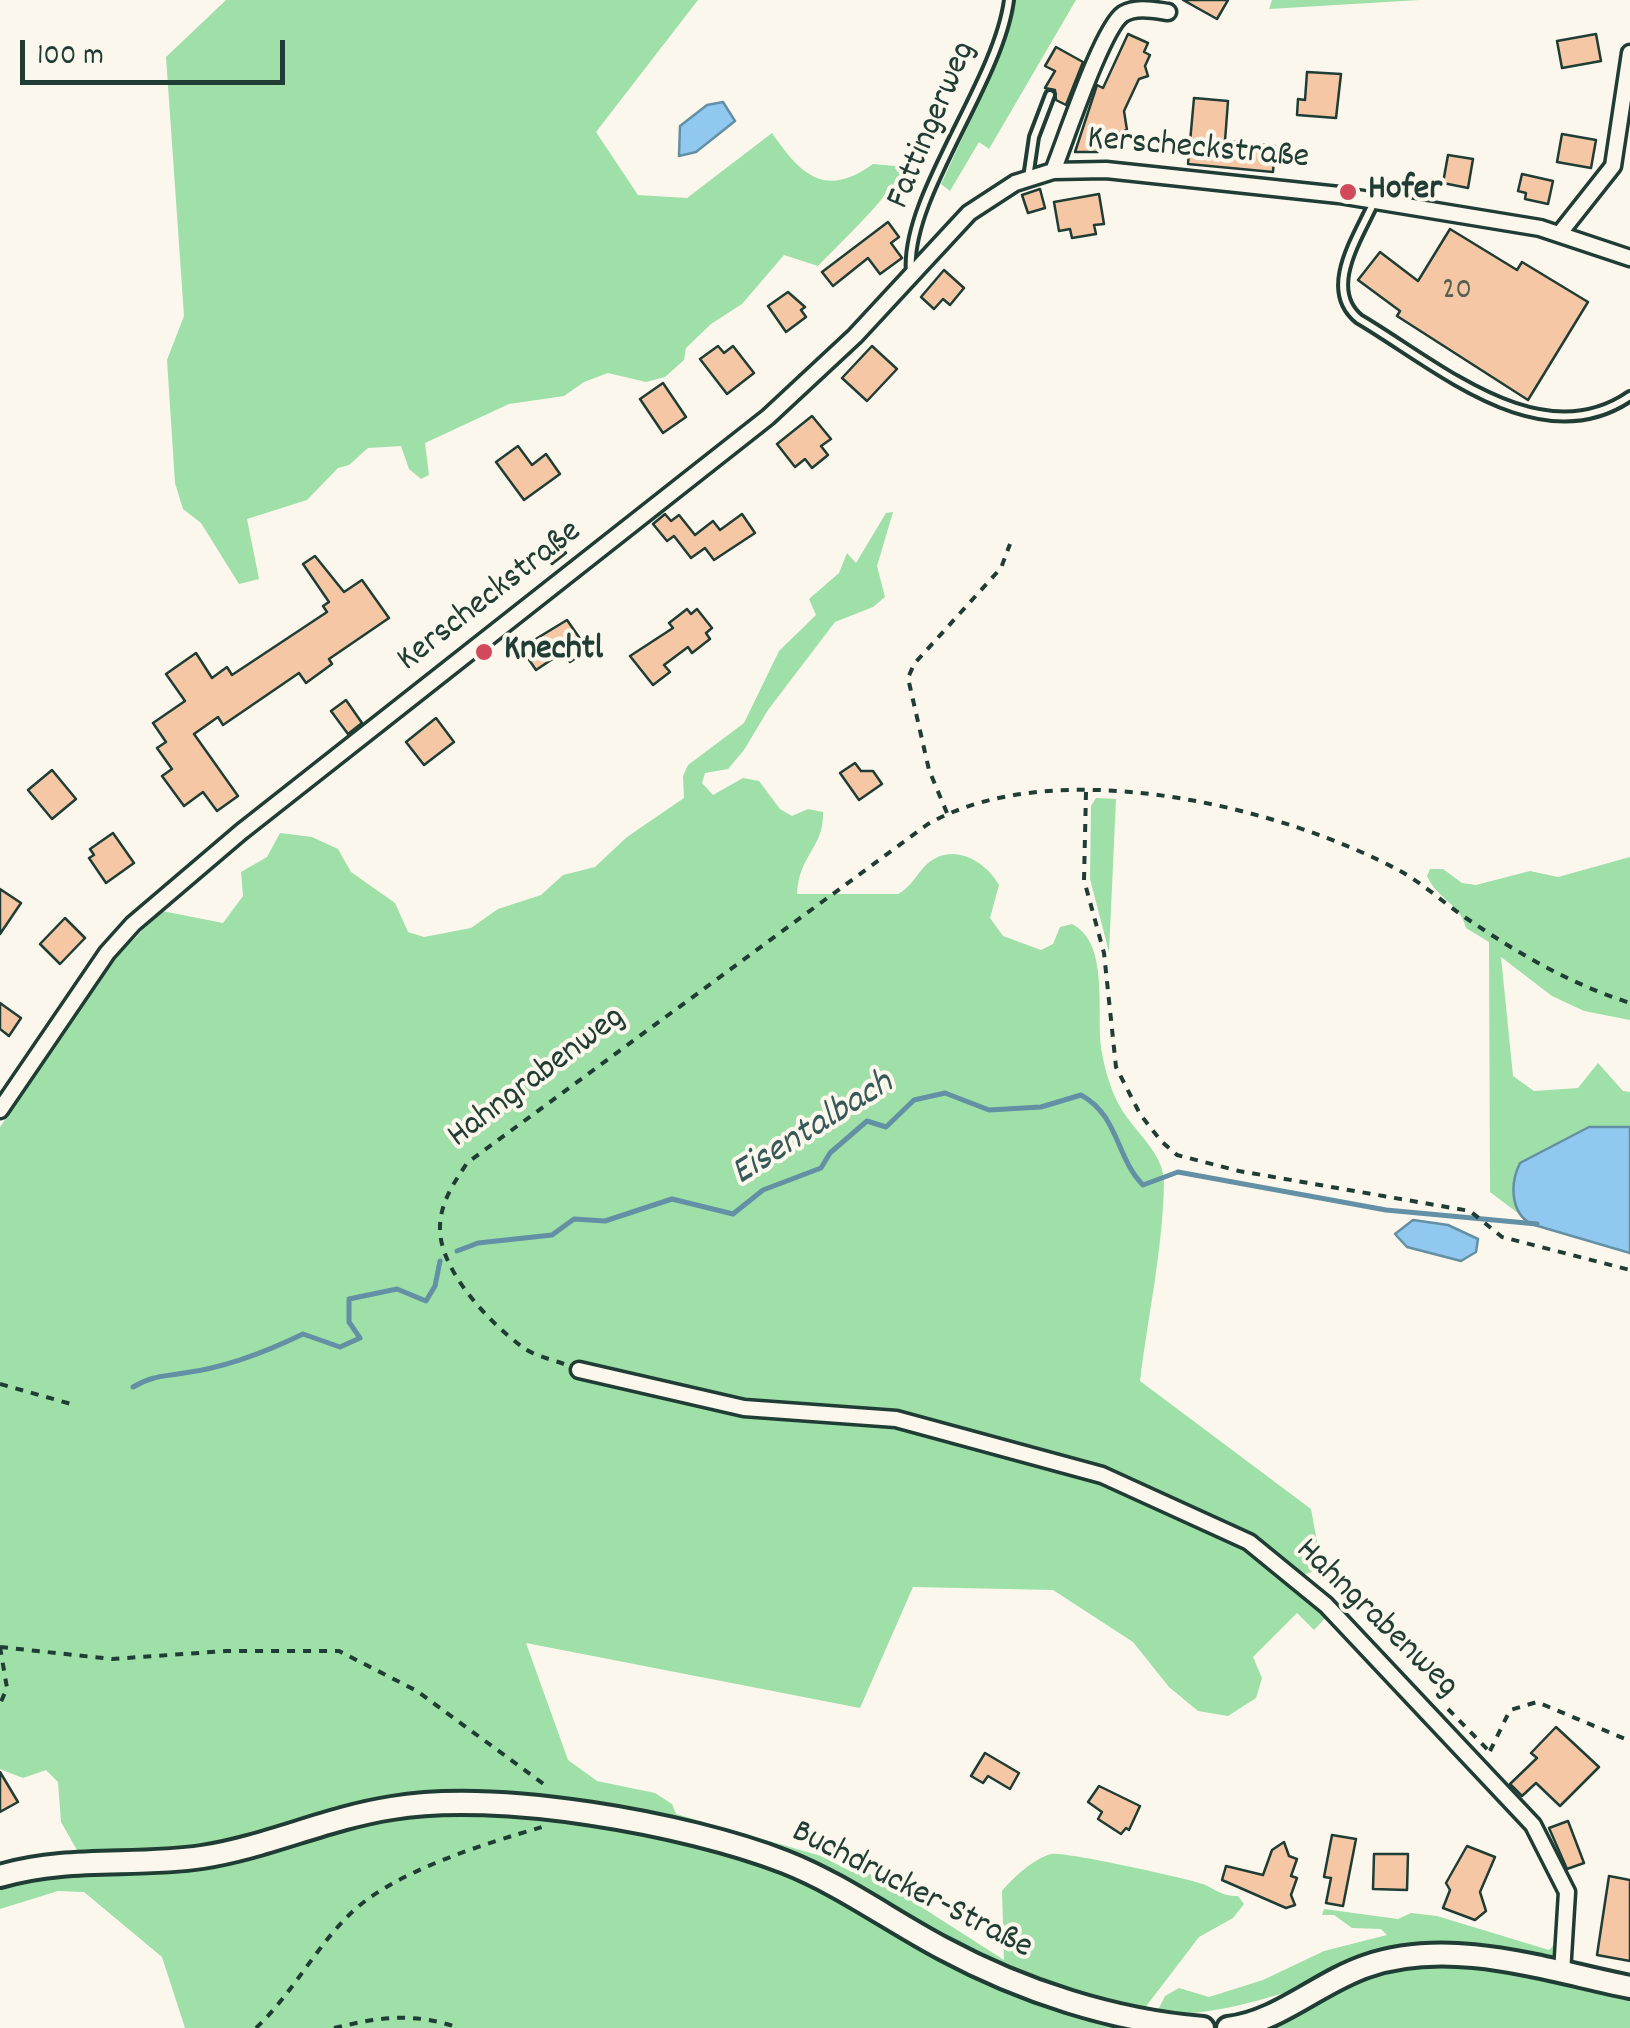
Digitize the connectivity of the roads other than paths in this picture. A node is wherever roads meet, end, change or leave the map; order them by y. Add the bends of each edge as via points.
1 (1009, 0) edge
2 (1168, 12) dead end
3 (1630, 54) edge
4 (1050, 94) dead end
5 (1053, 171) junction
6 (1028, 178) junction
7 (1374, 201) junction
8 (1560, 233) junction
9 (1630, 258) edge
10 (911, 272) junction
11 (1630, 396) edge
12 (0, 1110) edge
13 (578, 1370) road end
14 (0, 1876) edge
15 (1562, 1973) junction
16 (1630, 1986) edge
17 (1202, 2028) edge
18 (1228, 2028) edge

1 - 10 lane, Fattingerweg via 992,60 915,235
2 - 5 street, Kerscheckstraße via 1120,16
3 - 8 street via 1613,166
4 - 6 lane
5 - 6 street, Kerscheckstraße
5 - 7 street, Kerscheckstraße via 1150,172
6 - 10 street, Kerscheckstraße via 981,203
7 - 8 street, Kerscheckstraße
7 - 11 lane via 1343,277 1346,306 1359,319 1535,416 1579,417
8 - 9 street, Kerscheckstraße
10 - 12 street, Kerscheckstraße via 855,336 768,416 132,924
13 - 15 street, Hahngrabenweg via 744,1408 896,1419 1102,1475 1249,1542 1326,1605 1533,1825 1564,1884
14 - 17 street, Buchdrucker-Straße via 78,1860 216,1855 411,1804 526,1806 762,1854 815,1875 1002,1978 1070,2001
15 - 16 street
15 - 18 street via 1477,1957 1401,1958 1353,1972 1262,2019

